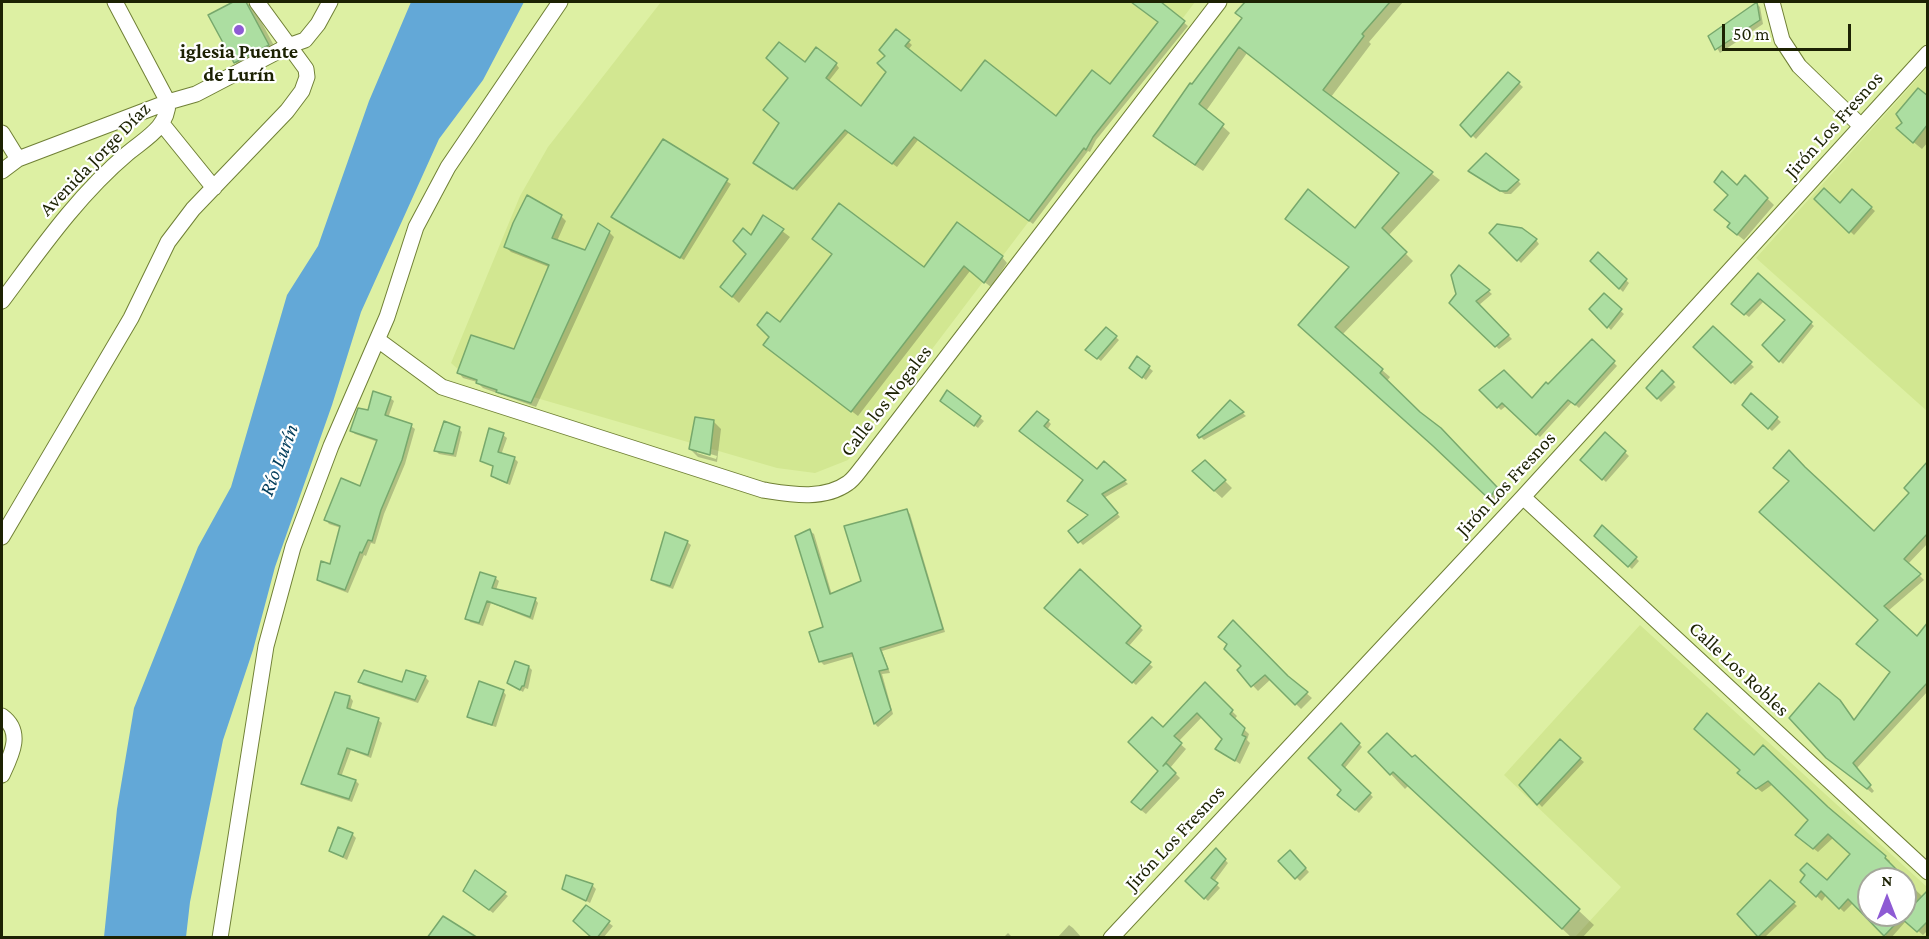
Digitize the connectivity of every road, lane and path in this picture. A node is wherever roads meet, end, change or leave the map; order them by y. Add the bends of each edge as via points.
1 (115, 2) edge
2 (257, 2) edge
3 (330, 2) edge
4 (560, 2) edge
5 (1219, 2) edge
6 (1772, 2) edge
7 (288, 46) junction
8 (1928, 53) edge
9 (168, 102) junction
10 (163, 125) junction
11 (1861, 126) junction
12 (2, 133) edge
13 (18, 159) junction
14 (2, 171) edge
15 (214, 188) junction
16 (2, 301) edge
17 (378, 340) junction
18 (1523, 497) junction
19 (2, 537) edge
20 (2, 716) edge
21 (2, 775) edge
22 (1928, 872) edge
23 (220, 938) edge
24 (1111, 938) edge

1 - 9 street
2 - 7 street
3 - 7 street via 305,40
4 - 17 street via 448,167 416,227
5 - 17 street, Calle los Nogales via 847,484 799,496 762,490 442,387
6 - 11 street via 1782,40 1799,66
7 - 9 street via 196,93
7 - 15 street via 306,69 302,91
8 - 11 street, Jirón Los Fresnos
9 - 10 street, Avenida Jorge Díaz
9 - 13 street
10 - 15 street
10 - 16 street, Avenida Jorge Díaz via 113,166 62,222
11 - 18 street, Jirón Los Fresnos
12 - 13 street
13 - 14 street
15 - 19 street via 168,242 131,318
17 - 23 street via 331,446 293,547 266,646
18 - 22 street, Calle Los Robles
18 - 24 street, Jirón Los Fresnos
20 - 21 street via 14,734 14,752

